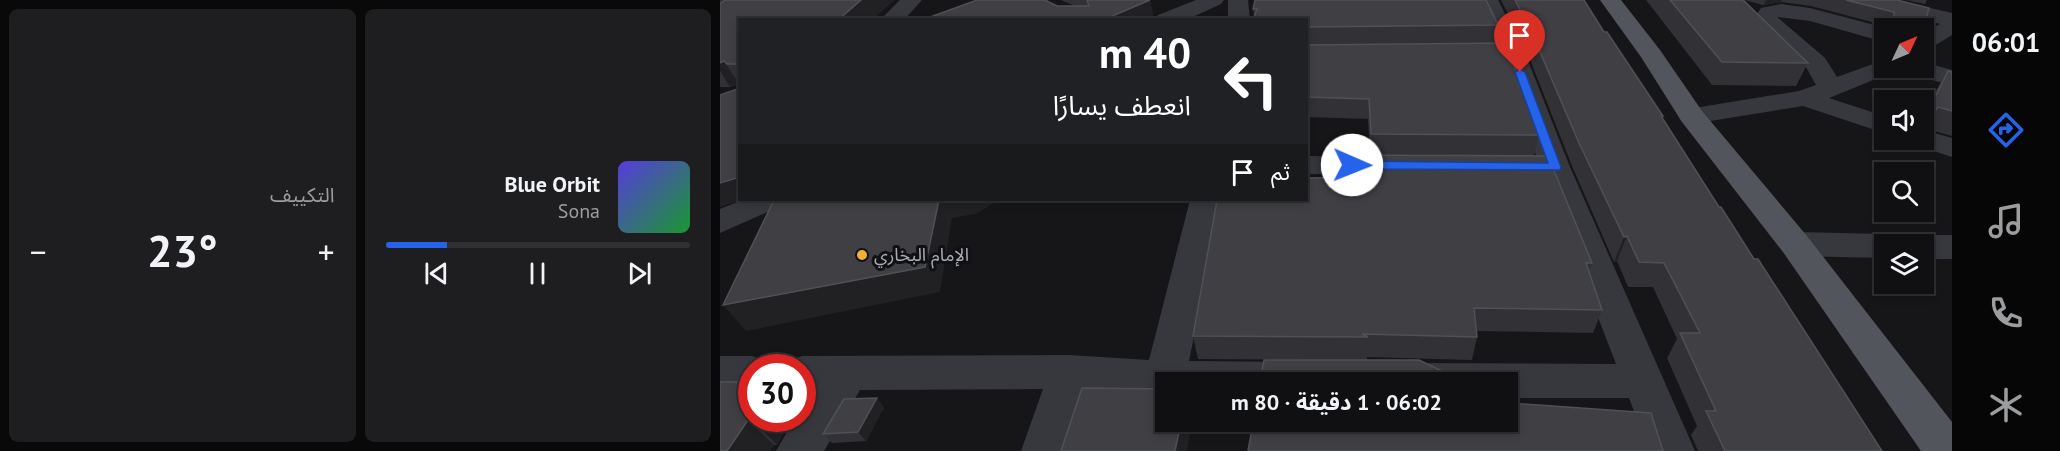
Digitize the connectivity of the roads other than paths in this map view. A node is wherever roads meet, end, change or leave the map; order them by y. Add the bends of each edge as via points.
1 (912, 0) edge
2 (1214, 0) edge
3 (1238, 0) edge
4 (1488, 0) edge
5 (1610, 0) edge
6 (1870, 0) edge
7 (893, 18) edge
8 (1172, 18) edge
9 (1239, 18) edge
10 (1952, 20) edge
11 (1952, 26) edge
12 (1874, 32) edge
13 (1934, 37) edge
14 (1874, 71) edge
15 (1934, 73) edge
16 (1952, 78) edge
17 (1831, 88) junction
18 (1805, 98) junction
19 (1692, 116) junction
20 (1874, 122) edge
21 (1934, 142) edge
22 (1952, 148) edge
23 (1308, 165) edge
24 (1449, 166) edge
25 (766, 201) edge
26 (1206, 201) edge
27 (720, 222) edge
28 (1795, 244) junction
29 (1874, 246) edge
30 (1934, 247) edge
31 (1952, 247) edge
32 (1069, 372) junction
33 (1166, 372) edge
34 (720, 373) edge
35 (738, 373) edge
36 (816, 373) edge
37 (848, 373) junction
38 (1155, 377) edge
39 (1518, 380) edge
40 (1642, 381) junction
41 (799, 451) edge
42 (1044, 451) edge
43 (1672, 451) edge
44 (1947, 451) edge

1 - 7 street
2 - 8 street
3 - 9 street
4 - 40 street via 1501,53 1543,167
5 - 19 main road
6 - 10 street
11 - 13 street
12 - 17 street via 1789,11 1767,14 1768,22 1816,63
14 - 17 street
15 - 16 street
17 - 18 street
18 - 19 street
18 - 20 street
19 - 28 main road
21 - 22 street
23 - 24 street
25 - 27 street
26 - 33 street
28 - 29 street
28 - 44 main road
30 - 31 street
32 - 37 street
32 - 38 street
32 - 42 street
34 - 35 street
36 - 37 street
37 - 41 street
39 - 40 street
40 - 43 street

